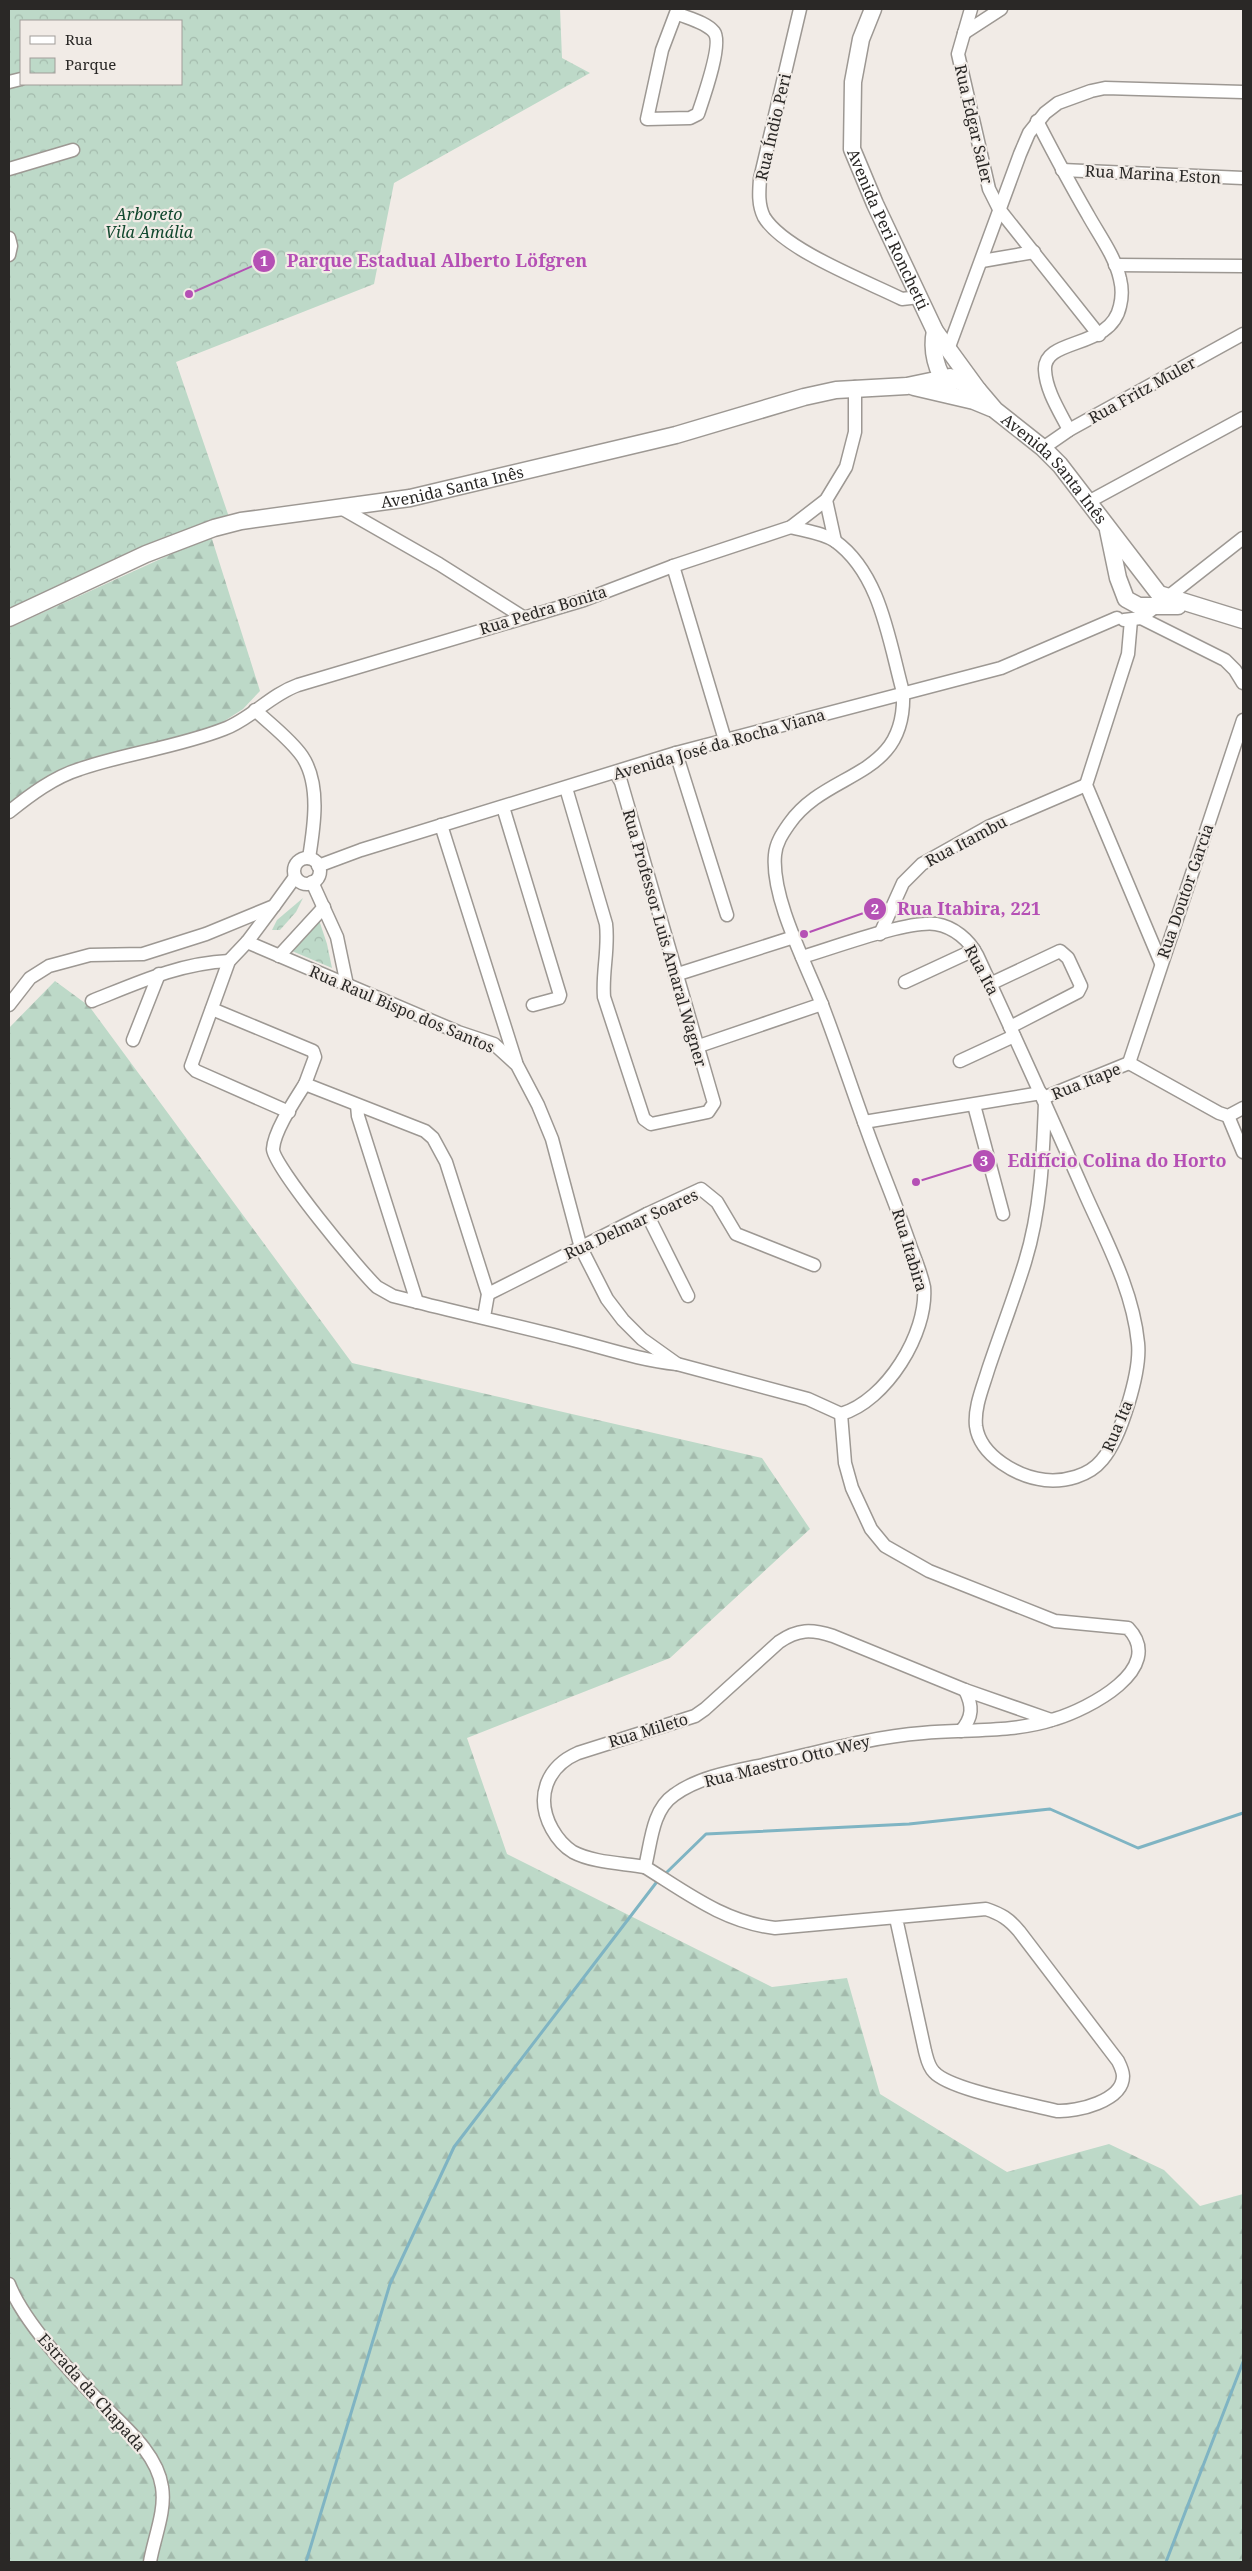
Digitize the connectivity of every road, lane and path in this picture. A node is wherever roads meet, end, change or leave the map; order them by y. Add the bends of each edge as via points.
1 (800, 9) edge
2 (872, 9) edge
3 (971, 9) edge
4 (1000, 9) edge
5 (676, 12) joint
6 (964, 33) junction
7 (1243, 92) edge
8 (1037, 121) junction
9 (73, 150) dead end
10 (9, 169) edge
11 (1062, 170) junction
12 (1243, 178) edge
13 (1000, 209) junction
14 (9, 238) edge
15 (1034, 252) junction
16 (9, 255) edge
17 (982, 261) junction
18 (1115, 265) junction
19 (1243, 266) edge
20 (919, 297) junction
21 (935, 331) junction
22 (1243, 334) edge
23 (1099, 336) junction
24 (949, 347) junction
25 (944, 384) junction
26 (855, 387) junction
27 (976, 395) junction
28 (1243, 418) edge
29 (1069, 430) junction
30 (1043, 448) junction
31 (826, 500) junction
32 (1090, 502) junction
33 (341, 508) junction
34 (791, 527) junction
35 (1108, 530) junction
36 (1243, 538) edge
37 (835, 541) junction
38 (673, 566) junction
39 (1146, 577) junction
40 (1125, 595) junction
41 (1160, 602) junction
42 (522, 617) junction
43 (9, 618) edge
44 (1117, 618) junction
45 (1136, 619) junction
46 (1243, 620) edge
47 (1243, 683) edge
48 (903, 692) junction
49 (255, 710) junction
50 (1243, 720) edge
51 (726, 740) junction
52 (676, 753) junction
53 (616, 772) junction
54 (1086, 785) junction
55 (566, 788) junction
56 (503, 807) junction
57 (9, 812) edge
58 (441, 825) junction
59 (314, 862) junction
60 (295, 877) junction
61 (312, 882) junction
62 (274, 906) junction
63 (324, 907) junction
64 (727, 915) dead end
65 (880, 934) junction
66 (794, 937) junction
67 (247, 942) junction
68 (974, 950) junction
69 (278, 956) junction
70 (802, 958) junction
71 (228, 960) junction
72 (1161, 963) junction
73 (159, 974) junction
74 (675, 975) junction
75 (905, 982) dead end
76 (347, 984) junction
77 (990, 984) junction
78 (92, 1002) dead end
79 (822, 1004) junction
80 (533, 1005) dead end
81 (9, 1006) edge
82 (212, 1009) junction
83 (1012, 1031) junction
84 (133, 1040) dead end
85 (696, 1047) junction
86 (960, 1061) dead end
87 (1129, 1063) junction
88 (517, 1065) junction
89 (305, 1084) junction
90 (1043, 1098) junction
91 (357, 1105) junction
92 (974, 1105) junction
93 (1243, 1108) edge
94 (289, 1112) junction
95 (1228, 1116) junction
96 (864, 1122) junction
97 (1243, 1152) edge
98 (647, 1214) junction
99 (1003, 1214) dead end
100 (581, 1248) junction
101 (814, 1265) dead end
102 (488, 1294) junction
103 (688, 1296) dead end
104 (417, 1302) junction
105 (484, 1318) junction
106 (677, 1364) junction
107 (841, 1414) junction
108 (966, 1690) junction
109 (1053, 1720) junction
110 (962, 1731) junction
111 (645, 1867) junction
112 (896, 1918) junction
113 (9, 2284) edge
114 (150, 2562) edge

1 - 20 street, Rua Índio Peri via 760,179 759,195 764,215 785,238 801,249 902,299
2 - 20 main road, Avenida Peri Ronchetti via 861,39 853,82 852,149
3 - 6 street, Rua Edgar Saler
4 - 6 street
5 - 5 street via 715,33 718,43 711,69 698,114 690,118 647,119 662,50
6 - 13 street, Rua Edgar Saler via 958,54 960,67 989,189
7 - 8 street via 1105,88 1058,103
8 - 11 street
8 - 13 street via 1020,154
9 - 10 street
11 - 12 street, Rua Marina Eston
11 - 18 street
13 - 15 street, Rua Edgar Saler
13 - 17 street
14 - 16 street
15 - 17 street
15 - 23 street, Rua Edgar Saler
17 - 24 street
18 - 19 street
18 - 23 street via 1120,280 1120,306 1110,326
20 - 21 main road, Avenida Peri Ronchetti
21 - 24 main road
21 - 25 main road via 937,371
22 - 29 street, Rua Fritz Muler
23 - 29 street via 1069,344 1048,358 1045,365 1049,389
24 - 25 main road
24 - 27 main road
25 - 26 main road, Avenida Santa Inês
25 - 27 main road, Avenida Santa Inês
25 - 27 main road, Avenida Santa Inês
26 - 31 street via 852,447 846,466
26 - 33 main road, Avenida Santa Inês via 804,397 676,435 444,491
27 - 30 main road, Avenida Santa Inês
28 - 32 street
29 - 30 street, Rua Fritz Muler
30 - 32 main road, Avenida Santa Inês
31 - 34 street, Rua Pedra Bonita
31 - 37 street
32 - 35 main road, Avenida Santa Inês
33 - 42 street via 439,564
33 - 43 main road, Avenida Santa Inês via 241,521 214,528 146,554
34 - 37 street
34 - 38 street, Rua Pedra Bonita
35 - 39 main road, Avenida Santa Inês
35 - 40 main road, Avenida Santa Inês
36 - 41 street
37 - 48 street, Rua Itabira via 869,580
38 - 42 street, Rua Pedra Bonita via 584,600
38 - 51 street
39 - 40 main road via 1125,586
39 - 41 main road, Avenida Santa Inês via 1159,594
40 - 41 main road via 1139,606
40 - 44 street
41 - 45 street
41 - 46 main road via 1172,607 1185,604
42 - 49 street, Rua Pedra Bonita via 298,684 276,694
44 - 45 street
44 - 48 street, Avenida José da Rocha Viana via 1001,668
45 - 47 street via 1225,660
45 - 54 street via 1126,662
48 - 51 street, Avenida José da Rocha Viana
48 - 66 street, Rua Itabira via 901,721 881,758 806,805 779,838 775,874
49 - 57 street, Rua Pedra Bonita via 223,730 79,769 43,787
49 - 59 street via 307,764 314,798
50 - 72 street, Rua Doutor Garcia
51 - 52 street, Avenida José da Rocha Viana
52 - 53 street, Avenida José da Rocha Viana
52 - 64 street
53 - 55 street, Avenida José da Rocha Viana
53 - 74 street, Rua Professor Luis Amaral Wagner
54 - 65 street, Rua Itambu via 988,827 922,864 903,883
54 - 72 street
55 - 56 street, Avenida José da Rocha Viana
55 - 85 street, Rua Professor Luis Amaral Wagner via 606,924 608,944 603,976 606,1003 646,1122 651,1124 708,1112 714,1104
56 - 58 street, Avenida José da Rocha Viana
56 - 80 street via 560,995
58 - 59 street, Avenida José da Rocha Viana
58 - 88 street
59 - 60 street via 303,859 297,863
59 - 61 street via 319,873
60 - 61 street via 303,883
60 - 62 street
61 - 63 street
62 - 67 street
62 - 81 street via 153,952 90,955 63,961 30,978
63 - 69 street
63 - 76 street via 337,937
65 - 68 street, Rua Ita via 913,925 936,924 965,938
65 - 70 street, Rua Ita
66 - 70 street, Rua Itabira
66 - 74 street
67 - 69 street, Rua Raul Bispo dos Santos
67 - 71 street
68 - 75 street
68 - 77 street, Rua Ita
69 - 76 street, Rua Raul Bispo dos Santos
70 - 79 street, Rua Itabira
71 - 73 street via 202,962
71 - 82 street
72 - 87 street, Rua Doutor Garcia
73 - 78 street
73 - 84 street
74 - 85 street, Rua Professor Luis Amaral Wagner
76 - 88 street, Rua Raul Bispo dos Santos via 494,1044
77 - 83 street, Rua Ita
77 - 83 street via 1060,951 1068,958 1081,986 1078,992
79 - 85 street
79 - 96 street, Rua Itabira
82 - 89 street via 313,1050 315,1057
82 - 94 street via 191,1066 196,1072
83 - 86 street
83 - 90 street, Rua Ita
87 - 90 street, Rua Itape
87 - 95 street
88 - 100 street, Rua Raul Bispo dos Santos via 552,1138
89 - 91 street
89 - 94 street
90 - 90 street, Rua Ita via 1116,1262 1136,1328 1138,1348 1134,1384 1108,1453 1098,1465 1081,1475 1052,1481 1032,1477 1004,1465 987,1449 976,1426 980,1398 1037,1215 1041,1190
90 - 92 street, Rua Itape
91 - 102 street via 425,1131 433,1138 446,1162
91 - 104 street
92 - 96 street, Rua Itape
92 - 99 street
93 - 95 street
94 - 104 street via 273,1148 276,1160 289,1180 376,1286 393,1296
95 - 97 street
96 - 107 street, Rua Itabira via 923,1280 925,1303 920,1326 906,1356 868,1400 855,1410
98 - 100 street, Rua Delmar Soares
98 - 101 street, Rua Delmar Soares via 701,1189 717,1202 736,1234
98 - 103 street
100 - 102 street, Rua Delmar Soares
100 - 106 street, Rua Raul Bispo dos Santos via 607,1299 624,1320 642,1339
102 - 105 street
104 - 105 street
105 - 106 street via 654,1362
106 - 107 street, Rua Raul Bispo dos Santos via 808,1399
107 - 109 street, Rua Maestro Otto Wey via 845,1464 852,1488 871,1529 885,1546 929,1571 1054,1621 1128,1628 1139,1645 1140,1653 1130,1673 1101,1699
108 - 109 street, Rua Mileto
108 - 110 street via 972,1710
108 - 111 street, Rua Mileto via 833,1636 803,1630 779,1642 706,1709 694,1716 566,1758 556,1767 544,1788 545,1812 555,1835 573,1852
109 - 110 street, Rua Maestro Otto Wey
110 - 111 street, Rua Maestro Otto Wey via 922,1733 849,1745 691,1785 675,1794 659,1811
111 - 112 street via 706,1906 734,1920 758,1926 774,1928
112 - 112 street via 986,1909 1008,1918 1118,2060 1123,2076 1120,2086 1098,2103 1071,2112 973,2090 939,2076 928,2064
113 - 114 street, Estrada da Chapada via 18,2304 35,2327 134,2437 156,2470 162,2499

